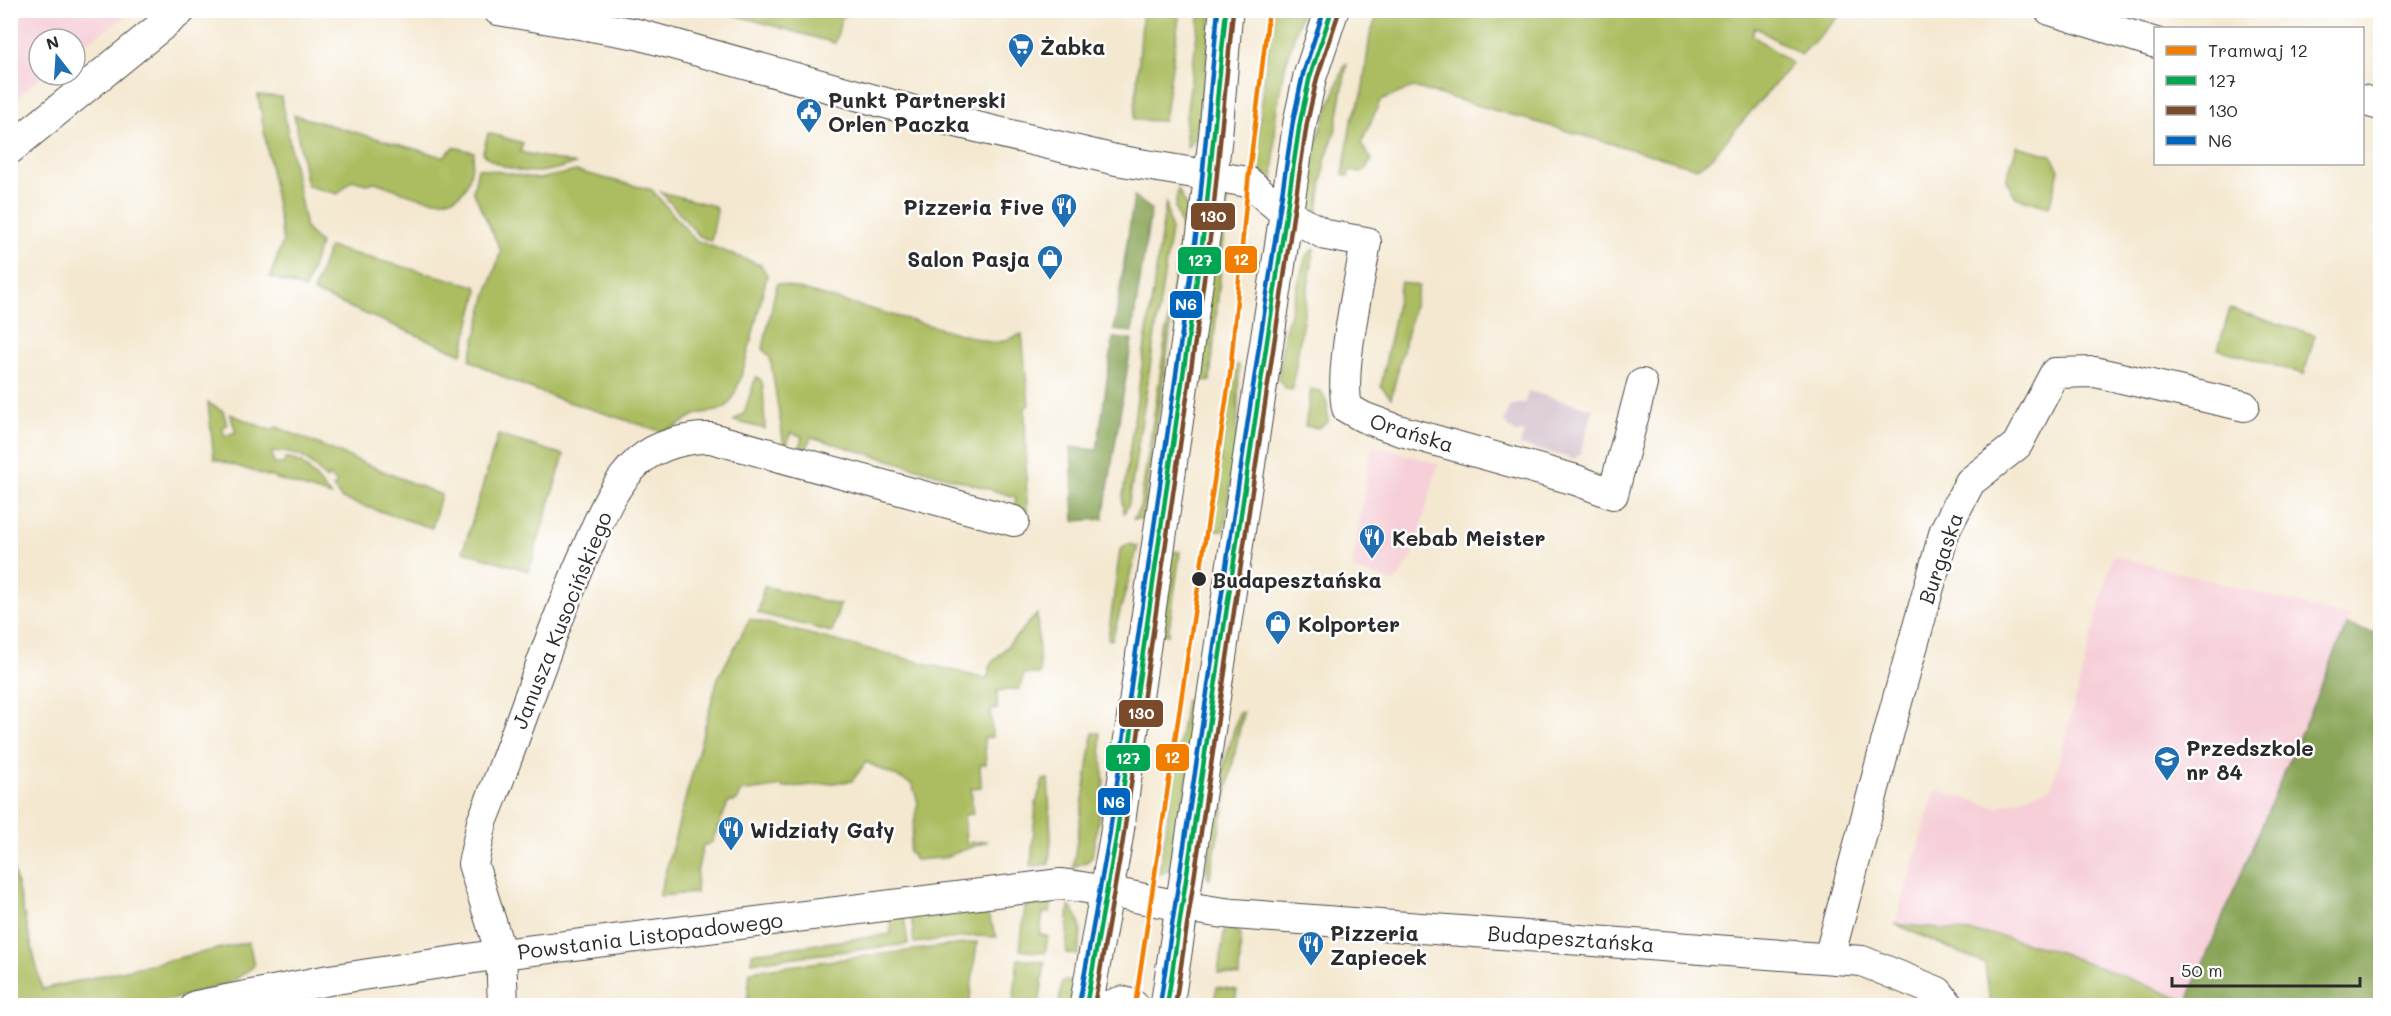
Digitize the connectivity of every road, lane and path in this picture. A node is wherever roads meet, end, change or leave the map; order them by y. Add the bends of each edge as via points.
1 (181, 10) edge
2 (498, 10) edge
3 (1226, 10) edge
4 (1332, 10) edge
5 (2050, 10) edge
6 (2154, 42) edge
7 (2364, 101) edge
8 (2380, 105) edge
9 (10, 149) edge
10 (1211, 177) junction
11 (1285, 213) junction
12 (1642, 384) dead end
13 (2244, 406) dead end
14 (1014, 521) dead end
15 (1106, 890) junction
16 (1182, 906) junction
17 (501, 954) junction
18 (1829, 958) junction
19 (196, 1005) edge
20 (503, 1005) edge
21 (1086, 1005) edge
22 (1113, 1005) edge
23 (1132, 1005) edge
24 (1167, 1005) edge
25 (1949, 1005) edge

1 - 9 street
2 - 10 street via 637,34 954,122 1116,160
3 - 10 main road
4 - 11 main road via 1310,76
5 - 6 street
7 - 8 street
10 - 11 street via 1248,182
10 - 15 main road
11 - 12 street, Orańska via 1326,235 1366,242 1345,386 1347,408 1363,417 1613,494
11 - 16 main road
13 - 18 street, Burgaska via 2095,372 2055,373 2017,445 1970,482 1942,541
14 - 17 street, Janusza Kusocińskiego via 711,438 687,440 641,459 609,498 558,614 479,832 473,864
15 - 16 street, Powstania Listopadowego
15 - 17 street, Powstania Listopadowego via 1046,884
15 - 21 main road
16 - 18 street, Budapesztańska via 1234,914
16 - 24 main road
17 - 19 street, Powstania Listopadowego
17 - 20 street, Janusza Kusocińskiego
18 - 25 street, Budapesztańska via 1862,961 1938,992
22 - 23 main road

